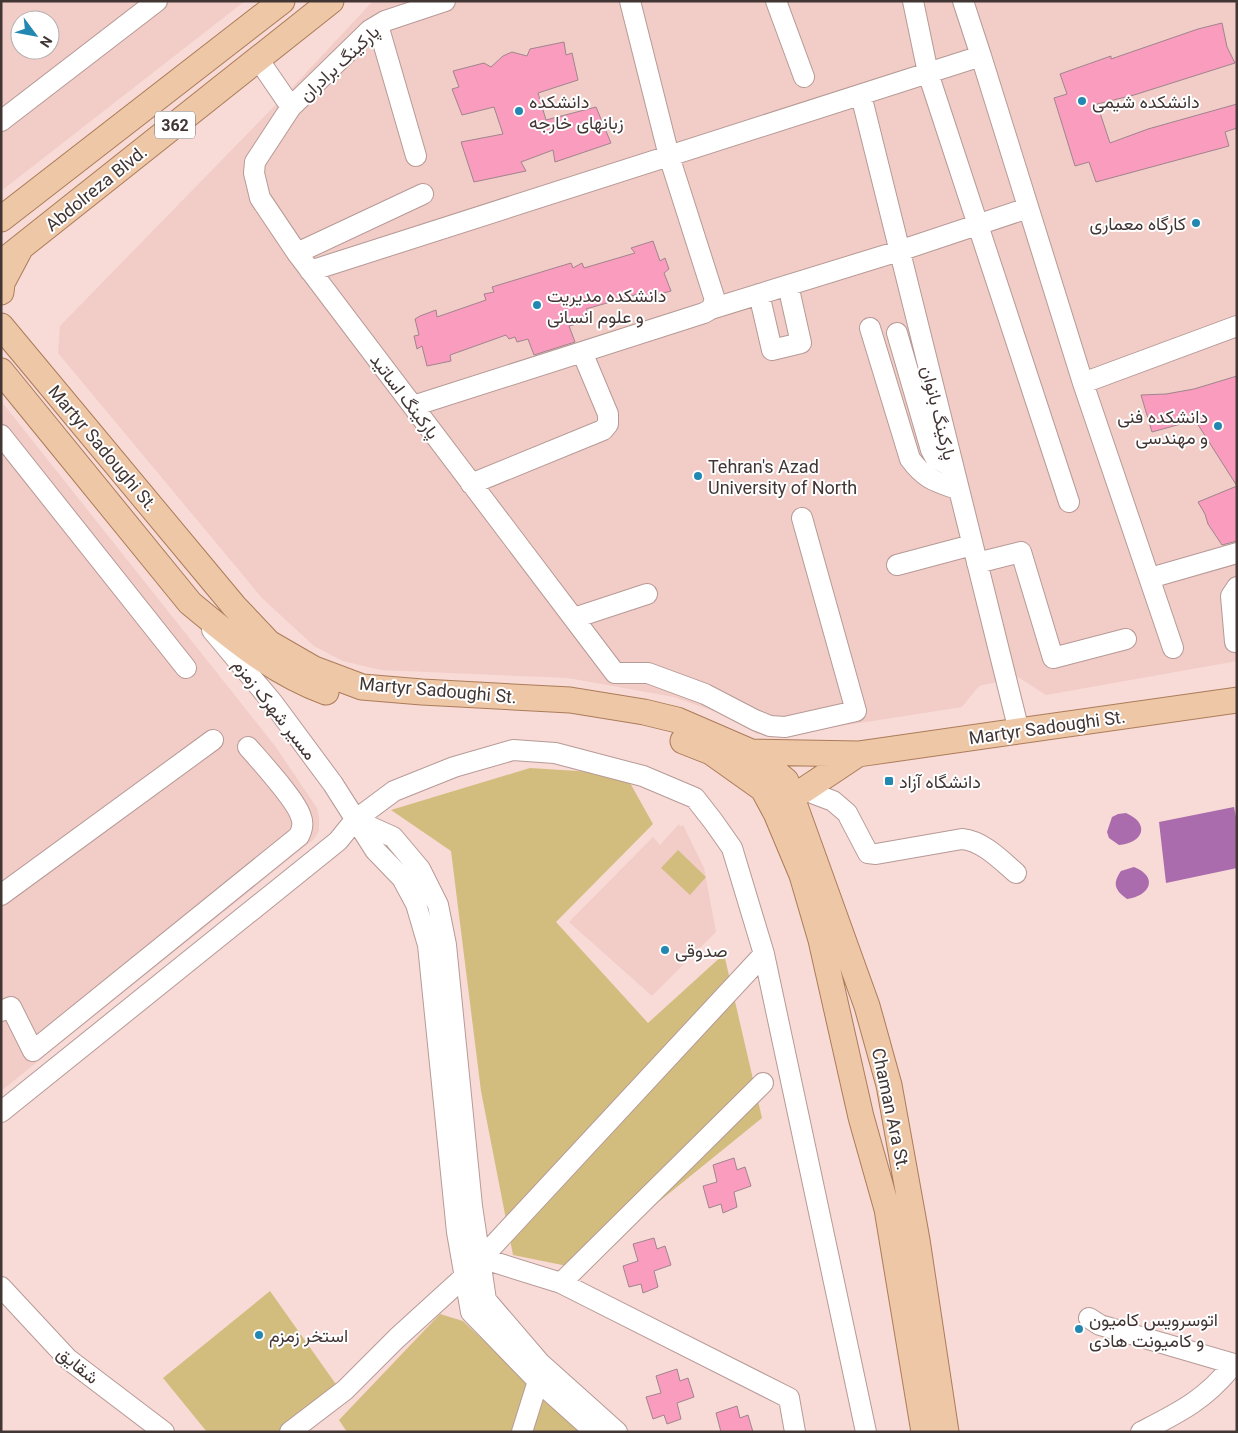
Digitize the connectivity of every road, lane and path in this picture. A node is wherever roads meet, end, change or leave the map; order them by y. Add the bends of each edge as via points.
1 (157, 1) edge
2 (282, 1) edge
3 (331, 1) edge
4 (445, 1) edge
5 (630, 1) edge
6 (776, 1) edge
7 (913, 1) edge
8 (963, 1) edge
9 (378, 25) junction
10 (981, 56) junction
11 (258, 59) junction
12 (928, 73) junction
13 (804, 78) dead end
14 (861, 95) junction
15 (291, 107) junction
16 (1, 121) edge
17 (416, 156) dead end
18 (669, 156) junction
19 (424, 194) dead end
20 (1028, 208) junction
21 (1, 219) edge
22 (978, 224) junction
23 (899, 251) junction
24 (297, 253) junction
25 (11, 256) edge
26 (310, 271) junction
27 (788, 286) junction
28 (1, 292) edge
29 (759, 294) junction
30 (1, 306) edge
31 (711, 309) junction
32 (1237, 326) edge
33 (870, 328) dead end
34 (4, 330) edge
35 (897, 333) dead end
36 (582, 352) junction
37 (1, 371) edge
38 (1084, 383) junction
39 (413, 406) junction
40 (1, 435) edge
41 (952, 467) junction
42 (472, 484) junction
43 (957, 489) junction
44 (1070, 502) dead end
45 (802, 518) dead end
46 (1237, 553) edge
47 (974, 554) junction
48 (897, 565) dead end
49 (1150, 578) junction
50 (1237, 587) edge
51 (647, 594) dead end
52 (574, 618) junction
53 (1126, 639) dead end
54 (1235, 642) dead end
55 (1173, 648) dead end
56 (186, 668) dead end
57 (262, 673) junction
58 (1237, 700) edge
59 (1019, 732) junction
60 (213, 740) dead end
61 (248, 747) dead end
62 (751, 752) junction
63 (858, 754) junction
64 (791, 800) junction
65 (355, 820) junction
66 (1016, 873) dead end
67 (1, 894) edge
68 (764, 954) junction
69 (1, 1011) edge
70 (882, 1058) junction
71 (848, 1064) junction
72 (763, 1082) dead end
73 (1, 1112) edge
74 (897, 1125) junction
75 (865, 1134) junction
76 (481, 1258) junction
77 (465, 1276) junction
78 (562, 1283) junction
79 (1, 1288) edge
80 (1089, 1318) dead end
81 (1235, 1365) edge
82 (539, 1372) junction
83 (605, 1430) edge
84 (164, 1432) edge
85 (290, 1432) edge
86 (522, 1432) edge
87 (795, 1432) edge
88 (866, 1432) edge
89 (924, 1432) edge
90 (946, 1432) edge
91 (1141, 1432) edge

1 - 16 street
2 - 21 main road, Abdolreza Blvd. / 362
3 - 11 main road, Abdolreza Blvd. / 362
4 - 9 street, پارکینگ برادران
5 - 18 street
6 - 13 street
7 - 12 street
8 - 10 street
9 - 15 street, پارکینگ برادران
9 - 17 street
10 - 12 street
10 - 20 street
11 - 15 street
11 - 25 main road, Abdolreza Blvd. / 362
12 - 14 street
12 - 22 street
14 - 18 street
14 - 23 street, پارکینگ بانوان
15 - 24 street, پارکینگ اساتید via 256,162 254,173 260,198
18 - 26 street
18 - 31 street via 715,300
19 - 24 street
20 - 22 street
20 - 38 street
22 - 23 street
22 - 44 street
23 - 27 street
23 - 41 street, پارکینگ بانوان
24 - 26 street, پارکینگ اساتید
25 - 28 main road
26 - 39 street, پارکینگ اساتید
27 - 29 street
27 - 29 street via 801,342 772,350
29 - 31 street
30 - 34 main road
31 - 36 street
32 - 38 street
33 - 43 street via 910,459 921,473
34 - 62 main road, Martyr Sadoughi St. via 234,606 269,643 314,669 362,686 570,700 644,712 677,720
35 - 41 street via 931,450 936,459
36 - 39 street
36 - 42 street via 608,414 608,424 603,430
37 - 57 main road, Martyr Sadoughi St. via 190,602 223,631
38 - 49 street
39 - 42 street, پارکینگ اساتید
40 - 56 street
41 - 43 street, پارکینگ بانوان
42 - 52 street, پارکینگ اساتید
43 - 47 street, پارکینگ بانوان
45 - 52 street, پارکینگ اساتید via 856,711 785,727 770,726 705,694 657,676 615,672
46 - 49 street
47 - 48 street
47 - 53 street via 1021,552 1053,658
47 - 59 street, پارکینگ بانوان
49 - 55 street
50 - 54 street via 1231,596
51 - 52 street
57 - 64 main road, Martyr Sadoughi St. via 357,703 565,716 673,736 711,752 763,788
57 - 65 street, مسیر شهرک زمزم via 273,703 333,784
58 - 59 main road, Martyr Sadoughi St.
59 - 63 main road, Martyr Sadoughi St.
60 - 67 street
61 - 69 street via 292,800 301,816 303,827 298,836 32,1051 11,1006
62 - 63 main road, Martyr Sadoughi St.
62 - 64 main road, Martyr Sadoughi St. via 786,781
63 - 64 main road
64 - 66 street via 834,801 847,813 868,853 962,839 995,855
64 - 70 main road, Chaman Ara St. via 867,1006
64 - 71 main road, Chaman Ara St. via 802,875 819,931
65 - 68 street via 394,791 454,767 513,750 554,753 643,776 695,798 714,821 732,848
65 - 73 street via 338,841
65 - 76 street via 393,837 420,869 438,905 446,945 472,1206
65 - 77 street, مسیر شهرک زمزم via 375,850 402,878 416,904 428,945 457,1232
68 - 76 street
68 - 88 street
70 - 71 main road via 868,1074
70 - 74 main road, Chaman Ara St.
71 - 75 main road, Chaman Ara St.
72 - 78 street
74 - 75 main road via 880,1113 872,1115
74 - 90 main road, Chaman Ara St.
75 - 89 main road, Chaman Ara St. via 887,1209
76 - 77 street
76 - 78 street
76 - 82 street via 486,1300
77 - 82 street, مسیر شهرک زمزم via 471,1312
77 - 85 street via 345,1390
78 - 87 street via 789,1398
79 - 84 street, شقایق via 68,1359
80 - 81 street via 1100,1325
81 - 91 street via 1186,1409
82 - 83 street
82 - 86 street

